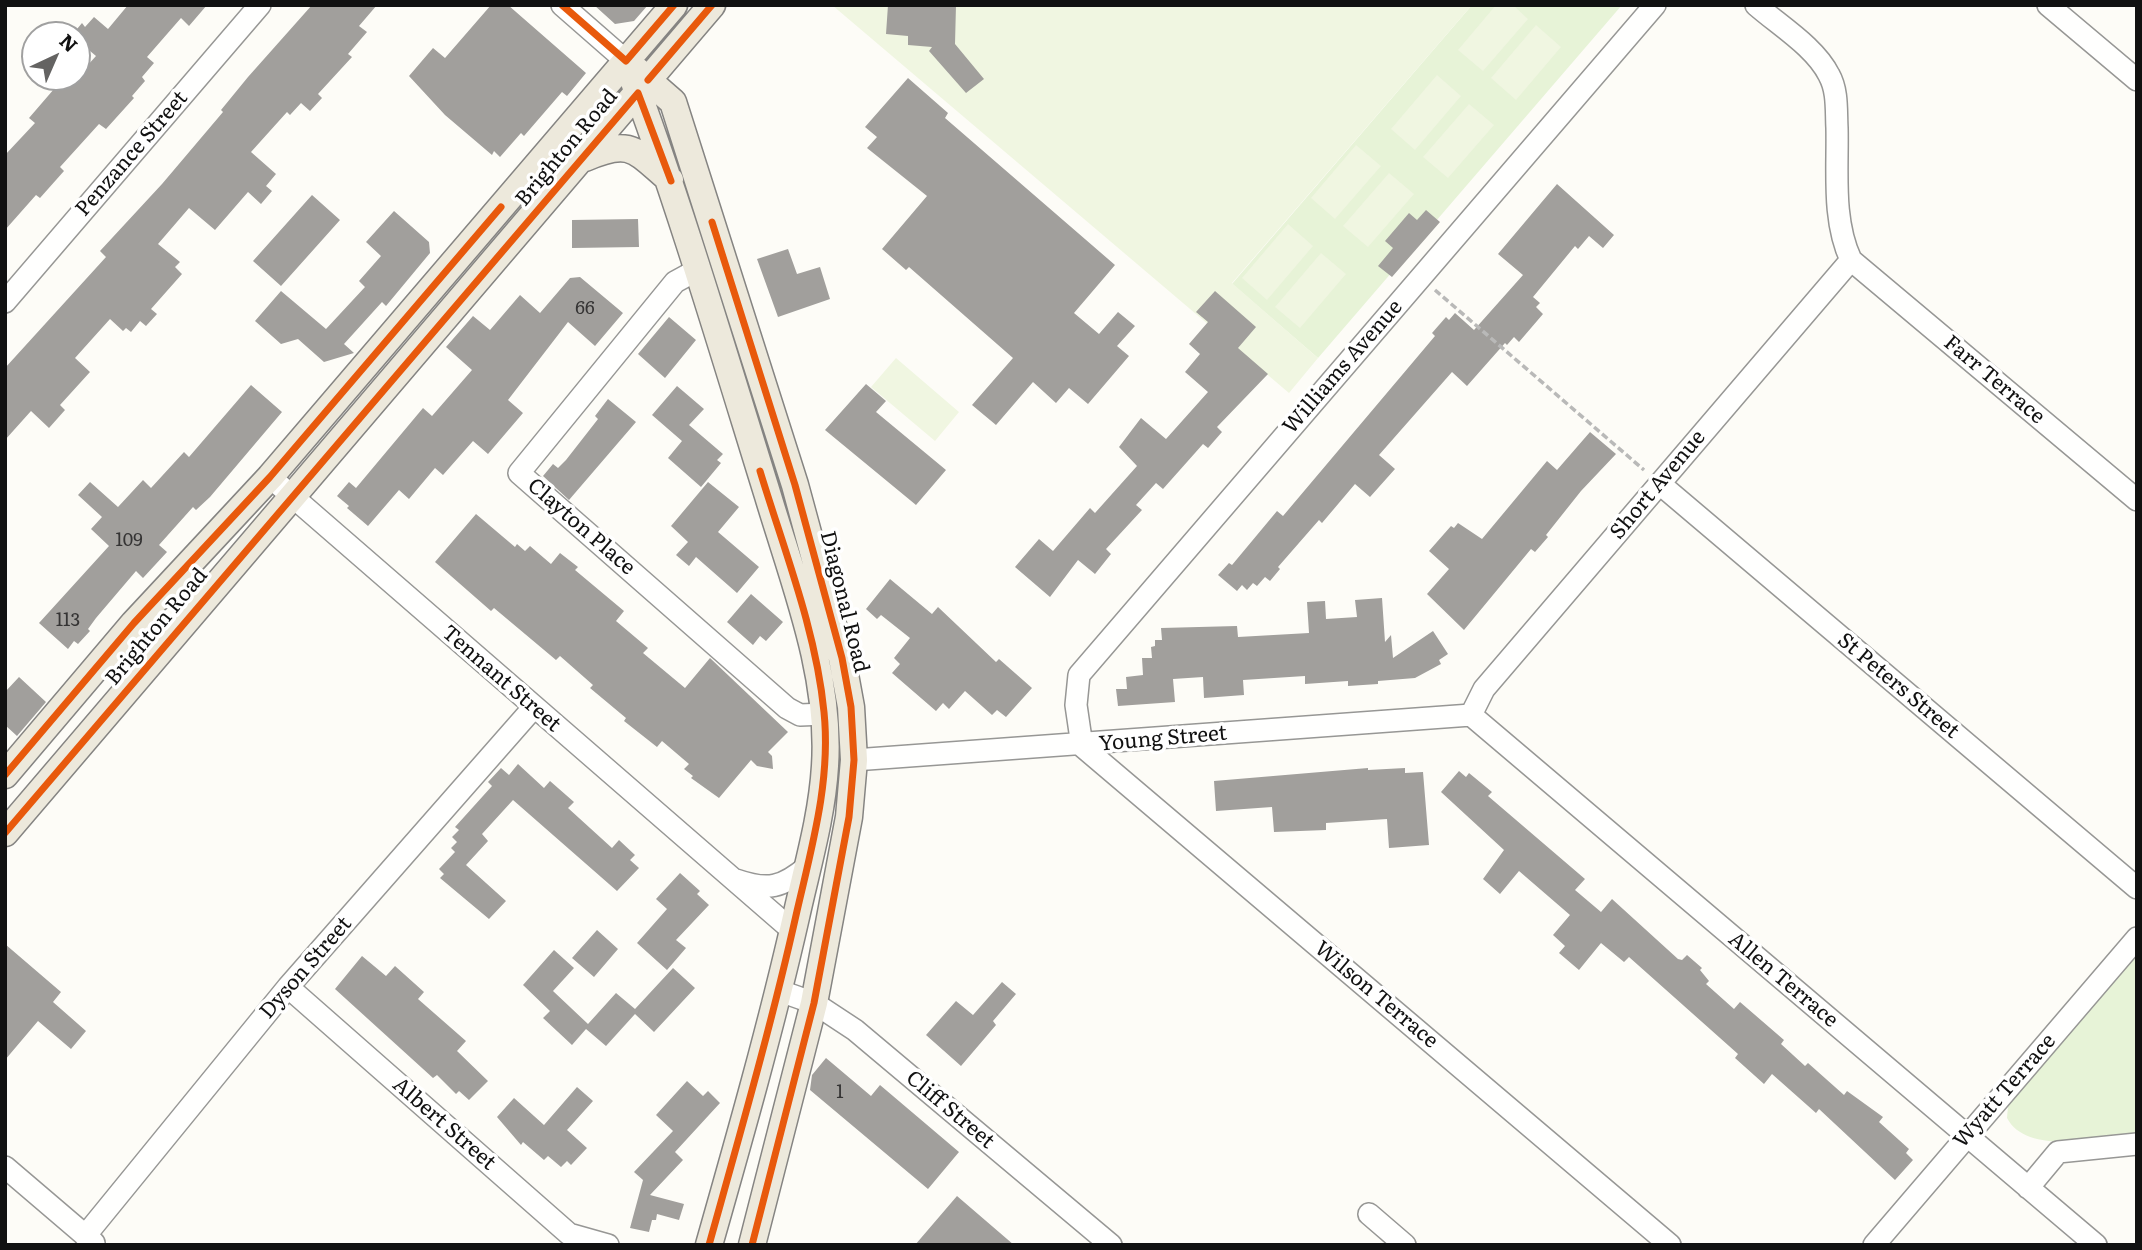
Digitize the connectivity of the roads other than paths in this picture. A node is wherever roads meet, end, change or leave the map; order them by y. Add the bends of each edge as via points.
1 (260, 5) edge
2 (562, 5) edge
3 (674, 5) edge
4 (712, 5) edge
5 (1655, 5) edge
6 (1756, 5) edge
7 (2049, 5) edge
8 (626, 61) junction
9 (2137, 80) edge
10 (643, 87) junction
11 (581, 160) junction
12 (671, 181) junction
13 (1851, 260) junction
14 (697, 270) junction
15 (5, 302) edge
16 (270, 477) junction
17 (1660, 484) junction
18 (290, 497) junction
19 (2137, 500) edge
20 (534, 707) junction
21 (825, 714) junction
22 (1471, 715) junction
23 (1082, 746) junction
24 (854, 760) junction
25 (5, 775) edge
26 (8, 823) edge
27 (808, 866) junction
28 (734, 880) junction
29 (2137, 888) edge
30 (793, 931) junction
31 (2137, 938) edge
32 (288, 987) junction
33 (780, 991) junction
34 (814, 1003) junction
35 (864, 1037) junction
36 (804, 1044) junction
37 (1966, 1136) junction
38 (2137, 1144) edge
39 (5, 1167) edge
40 (2028, 1188) junction
41 (1369, 1214) dead end
42 (90, 1240) edge
43 (608, 1245) edge
44 (709, 1245) edge
45 (752, 1245) edge
46 (1111, 1245) edge
47 (1405, 1245) edge
48 (1670, 1245) edge
49 (1874, 1245) edge
50 (2096, 1245) edge

1 - 15 street, Penzance Street
2 - 8 street
3 - 8 main road, Brighton Road
4 - 10 main road, Brighton Road
5 - 23 street, Williams Avenue via 1079,675 1076,705
6 - 13 street via 1808,50 1831,77 1836,99 1840,222
7 - 9 street
8 - 10 main road, Diagonal Road
8 - 16 main road, Brighton Road
10 - 11 main road, Brighton Road
10 - 12 main road, Diagonal Road
10 - 24 main road, Diagonal Road via 673,102 795,485 842,658
11 - 12 main road via 620,146 638,154
11 - 18 main road, Brighton Road
12 - 14 main road, Diagonal Road
13 - 17 street, Short Avenue
13 - 19 street, Farr Terrace
14 - 21 main road, Diagonal Road via 817,662
14 - 21 street, Clayton Place via 675,282 519,473 787,708 800,715
16 - 18 street, Tennant Street
16 - 25 main road, Brighton Road via 134,623
17 - 22 street, Short Avenue via 1484,689
17 - 29 street, St Peters Street
18 - 20 street, Tennant Street
18 - 26 main road, Brighton Road
20 - 28 street, Tennant Street
20 - 32 street, Dyson Street
21 - 27 main road, Diagonal Road via 825,765
22 - 23 street, Young Street
22 - 37 street, Allen Terrace
23 - 24 street, Young Street
23 - 48 street, Wilson Terrace
24 - 34 main road, Diagonal Road via 849,817
27 - 28 street via 787,883 757,887
27 - 30 main road, Diagonal Road
28 - 30 street, Tennant Street
30 - 33 main road, Diagonal Road
31 - 37 street, Wyatt Terrace
32 - 42 street, Dyson Street
32 - 43 street, Albert Street via 569,1234
33 - 34 street, Cliff Street
33 - 44 main road, Diagonal Road
34 - 35 street, Cliff Street
34 - 36 main road, Diagonal Road
35 - 36 street via 827,1027
35 - 46 street, Cliff Street
36 - 45 main road, Diagonal Road
37 - 40 street, Allen Terrace
37 - 49 street, Wyatt Terrace
38 - 40 street via 2059,1152
39 - 42 street
40 - 50 street, Allen Terrace
41 - 47 street

